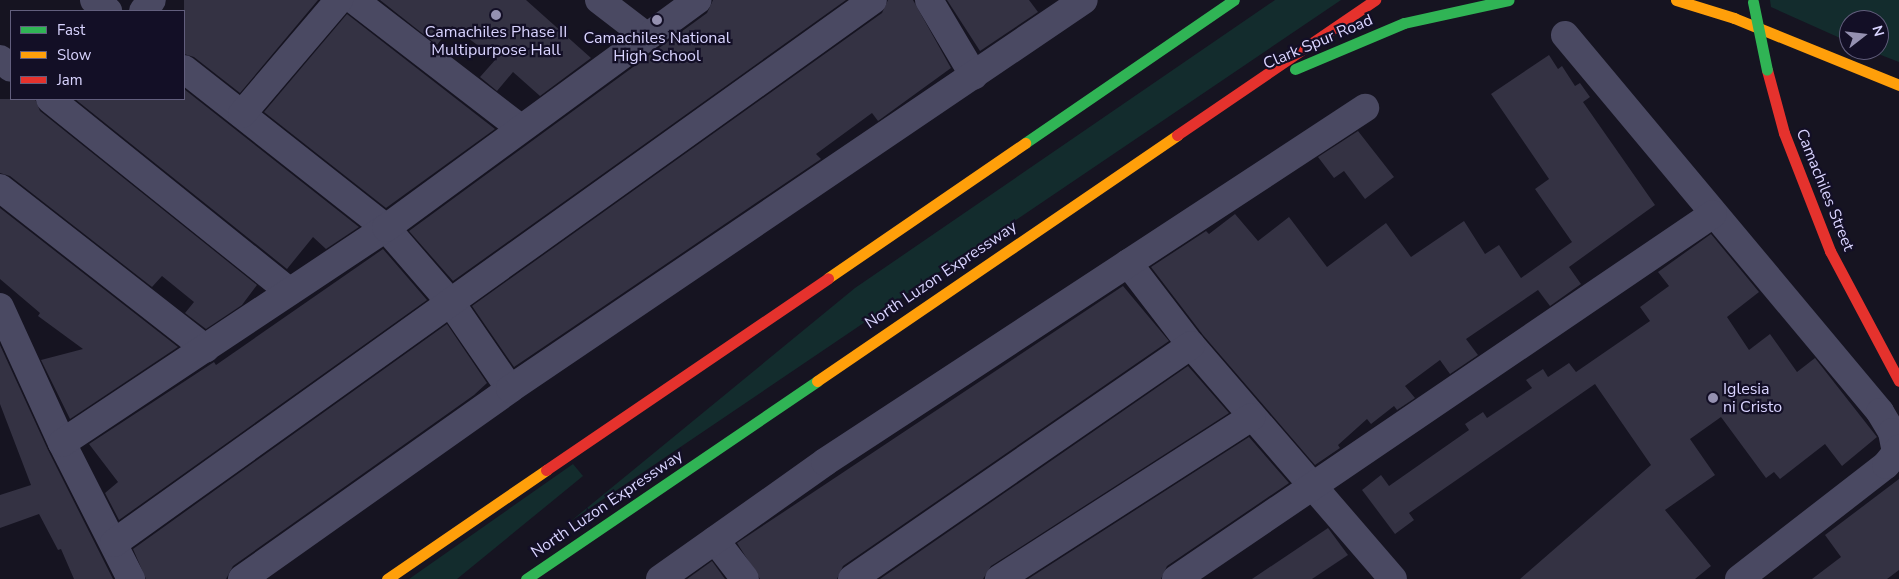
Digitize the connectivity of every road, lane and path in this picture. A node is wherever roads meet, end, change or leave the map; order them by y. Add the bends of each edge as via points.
1 (94, 0) edge
2 (152, 0) edge
3 (339, 0) edge
4 (354, 0) edge
5 (599, 0) edge
6 (698, 0) edge
7 (873, 0) edge
8 (929, 0) edge
9 (1084, 0) edge
10 (1234, 0) edge
11 (1375, 0) edge
12 (1509, 0) edge
13 (1676, 0) edge
14 (1753, 1) edge
15 (107, 10) edge
16 (144, 10) edge
17 (1565, 35) dead end
18 (646, 36) junction
19 (0, 59) edge
20 (10, 67) edge
21 (185, 70) edge
22 (974, 76) junction
23 (1899, 85) edge
24 (1229, 98) junction
25 (51, 100) edge
26 (1365, 108) dead end
27 (242, 114) junction
28 (520, 128) junction
29 (0, 188) edge
30 (1713, 214) junction
31 (386, 228) junction
32 (1128, 263) junction
33 (288, 291) junction
34 (450, 303) junction
35 (0, 307) edge
36 (1191, 345) junction
37 (206, 349) junction
38 (1899, 381) edge
39 (510, 389) junction
40 (1252, 417) junction
41 (62, 443) junction
42 (1898, 450) edge
43 (1316, 486) junction
44 (715, 540) junction
45 (114, 543) junction
46 (131, 579) edge
47 (242, 579) edge
48 (387, 579) edge
49 (526, 579) edge
50 (660, 579) edge
51 (745, 579) edge
52 (852, 579) edge
53 (999, 579) edge
54 (1176, 579) edge
55 (1392, 579) edge
56 (1739, 579) edge

1 - 15 street
2 - 16 street
3 - 27 street
4 - 28 street
5 - 18 street
6 - 18 street
7 - 34 street
8 - 22 street
9 - 22 street
10 - 48 main road
11 - 24 main road, North Luzon Expressway
12 - 24 main road, Clark Spur Road via 1404,23
13 - 23 main road via 1734,18
14 - 38 main road, Camachiles Street, bridge via 1766,70 1784,133 1830,251
17 - 30 street
18 - 28 street
19 - 20 street
21 - 27 street
22 - 39 street
24 - 49 main road, North Luzon Expressway
25 - 33 street
26 - 32 street
27 - 31 street
28 - 31 street
29 - 37 street
30 - 42 street via 1880,412
30 - 43 street
31 - 33 street
31 - 34 street
32 - 36 street
32 - 44 street via 825,462
33 - 37 street
34 - 39 street
34 - 45 street
35 - 41 street
36 - 40 street
36 - 52 street
37 - 41 street
39 - 47 street
40 - 43 street
40 - 53 street
41 - 45 street
42 - 56 street via 1886,465
43 - 54 street
43 - 55 street
44 - 50 street
44 - 51 street
45 - 46 street

